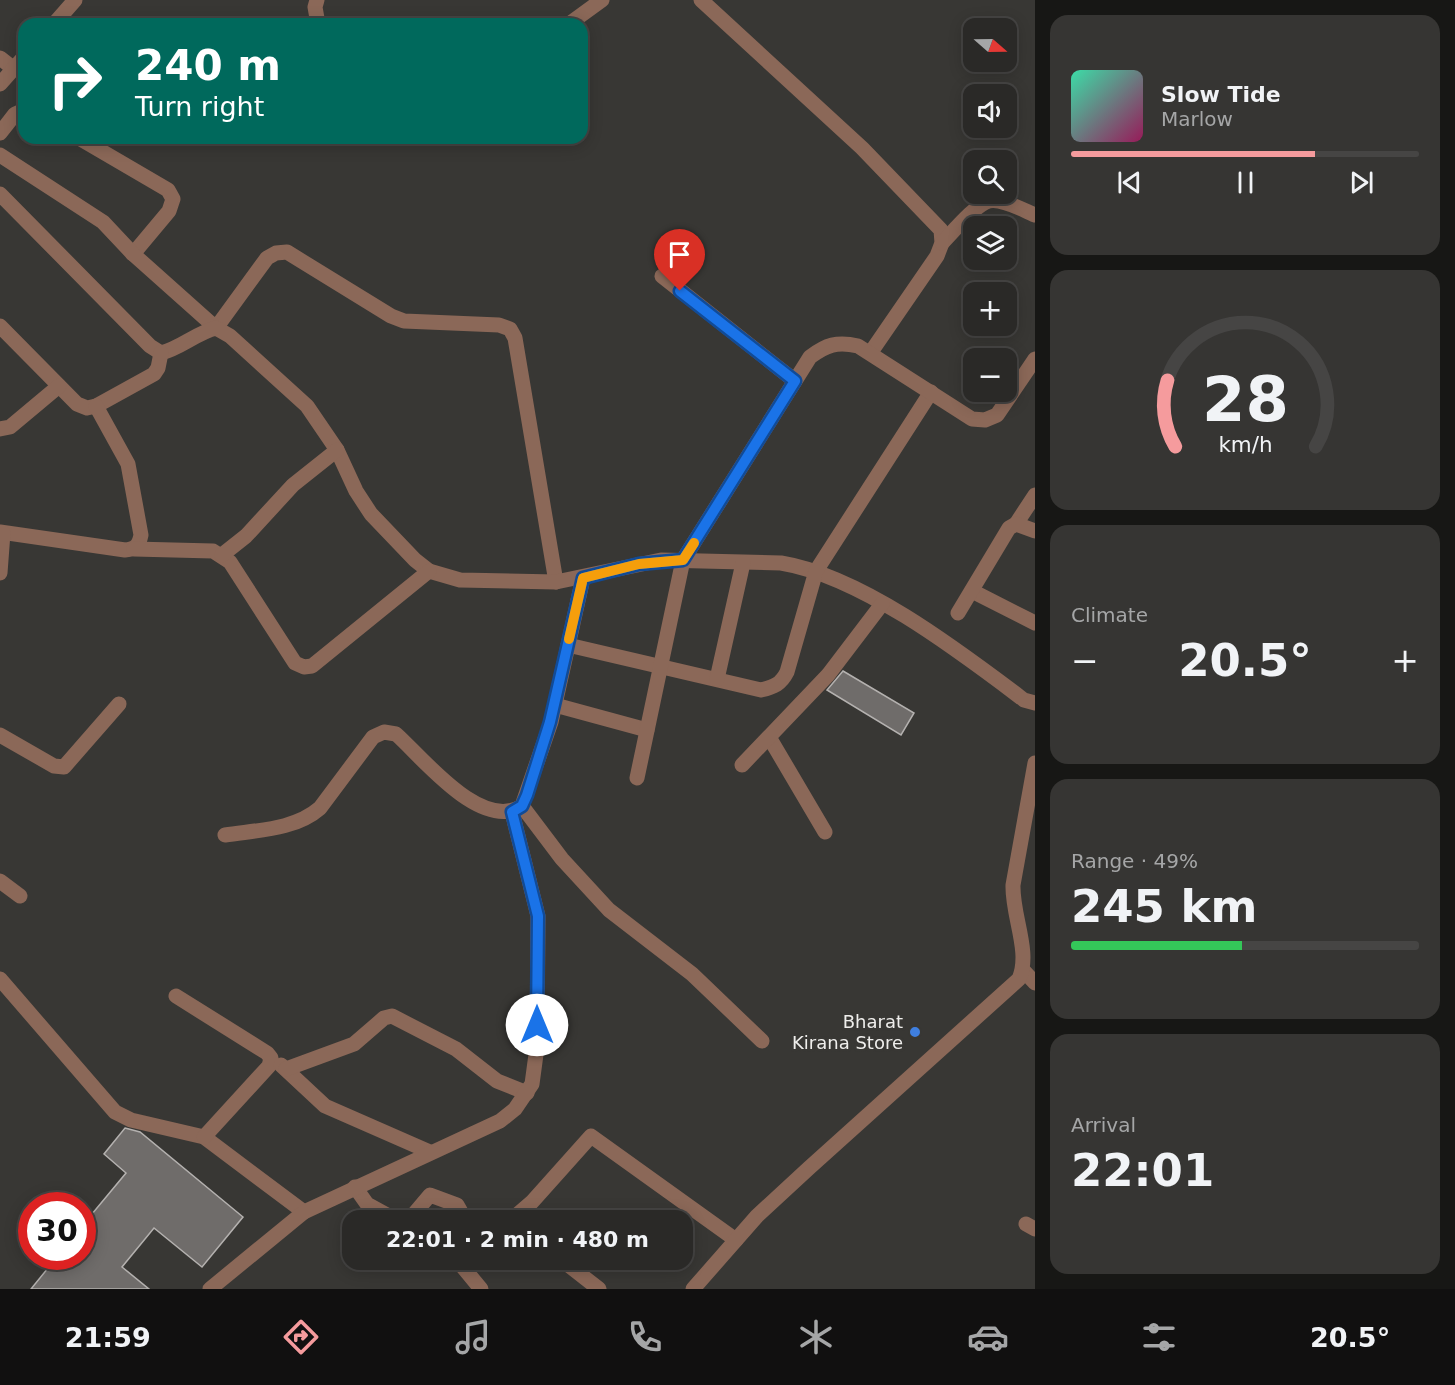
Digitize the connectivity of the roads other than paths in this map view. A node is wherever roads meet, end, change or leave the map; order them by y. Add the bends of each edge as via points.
1 (75, 0) edge
2 (317, 0) edge
3 (602, 0) edge
4 (701, 0) edge
5 (59, 18) edge
6 (317, 18) edge
7 (577, 18) edge
8 (0, 58) edge
9 (18, 63) edge
10 (18, 64) edge
11 (0, 84) edge
12 (18, 113) edge
13 (0, 133) edge
14 (89, 144) edge
15 (0, 155) edge
16 (0, 194) edge
17 (1035, 215) edge
18 (942, 243) junction
19 (133, 254) junction
20 (662, 276) dead end
21 (0, 326) edge
22 (216, 328) junction
23 (161, 352) junction
24 (871, 352) junction
25 (1034, 362) edge
26 (795, 381) junction
27 (59, 386) junction
28 (931, 392) junction
29 (96, 406) junction
30 (0, 429) edge
31 (337, 450) junction
32 (1035, 495) edge
33 (1016, 524) junction
34 (1035, 531) edge
35 (2, 533) edge
36 (134, 549) junction
37 (222, 555) junction
38 (683, 560) junction
39 (743, 563) junction
40 (429, 571) junction
41 (816, 571) junction
42 (0, 573) edge
43 (583, 578) junction
44 (556, 582) junction
45 (972, 591) junction
46 (882, 604) junction
47 (958, 613) dead end
48 (1035, 622) edge
49 (568, 645) junction
50 (660, 666) junction
51 (717, 680) junction
52 (1035, 703) edge
53 (119, 704) dead end
54 (555, 705) junction
55 (647, 730) junction
56 (0, 735) edge
57 (770, 737) junction
58 (1035, 763) edge
59 (742, 765) dead end
60 (637, 778) dead end
61 (517, 809) junction
62 (825, 832) dead end
63 (225, 835) dead end
64 (0, 880) edge
65 (20, 896) dead end
66 (1023, 970) junction
67 (0, 980) edge
68 (1035, 983) edge
69 (176, 996) dead end
70 (762, 1041) dead end
71 (271, 1058) junction
72 (286, 1069) junction
73 (526, 1093) junction
74 (204, 1137) junction
75 (430, 1152) junction
76 (355, 1187) junction
77 (378, 1210) edge
78 (417, 1210) edge
79 (459, 1210) edge
80 (524, 1210) edge
81 (304, 1212) junction
82 (736, 1240) junction
83 (465, 1270) edge
84 (575, 1270) edge
85 (210, 1289) edge
86 (481, 1289) edge
87 (599, 1289) edge
88 (693, 1289) edge

1 - 5 street
2 - 6 street
3 - 7 street
4 - 18 street via 934,220 941,230
8 - 9 street
10 - 11 street
12 - 13 street
14 - 19 street via 168,190 173,200 169,211
15 - 19 street via 103,222
16 - 23 street via 150,346
17 - 18 street via 988,201
18 - 24 street
19 - 22 street
20 - 26 street
21 - 27 street
22 - 23 street
22 - 31 street via 230,336 307,406
22 - 44 street via 267,258 287,252 398,319 499,325 510,329 515,338
23 - 29 street via 154,374
24 - 26 street via 843,342 825,345 810,357
24 - 28 street
25 - 28 street via 997,415 985,420 972,419
26 - 38 street
27 - 29 street via 77,404
27 - 30 street via 10,428
28 - 41 street
29 - 36 street via 130,473 141,535
31 - 37 street via 293,485 246,536
31 - 40 street via 356,491 372,514
32 - 33 street
33 - 34 street
33 - 45 street via 1009,528
35 - 36 street
35 - 42 street
36 - 37 street via 213,551
37 - 40 street via 295,663 304,667 312,666
38 - 39 street
38 - 43 street via 639,564
38 - 50 street
39 - 41 street via 781,563
39 - 51 street
40 - 44 street via 460,580
41 - 46 street
41 - 51 street via 782,682 760,690
43 - 44 street
43 - 49 street
45 - 47 street
45 - 48 street
46 - 52 street via 944,640 1024,700
46 - 57 street via 828,675
49 - 50 street
49 - 54 street
50 - 51 street
50 - 55 street
53 - 56 street via 64,766 54,766
54 - 55 street
54 - 61 street
55 - 60 street
57 - 59 street
57 - 62 street
58 - 66 street via 1013,885 1012,904 1025,959
61 - 63 street via 498,813 452,790 396,734 384,732 373,737 309,818 297,824
61 - 70 street via 609,910 692,974
61 - 73 street via 538,916 537,1047 535,1073
64 - 65 street
66 - 68 street
66 - 82 street via 1013,986 808,1168
67 - 74 street via 115,1112 131,1120
69 - 71 street
71 - 72 street
71 - 74 street via 269,1066
72 - 73 street via 354,1044 384,1018 392,1016 456,1049 497,1080
72 - 75 street via 326,1106
73 - 75 street via 515,1109 500,1120
74 - 81 street
75 - 76 street
76 - 77 street via 367,1204
76 - 81 street
78 - 79 street via 430,1195
80 - 82 street via 591,1136
81 - 85 street
82 - 88 street
83 - 86 street
84 - 87 street

